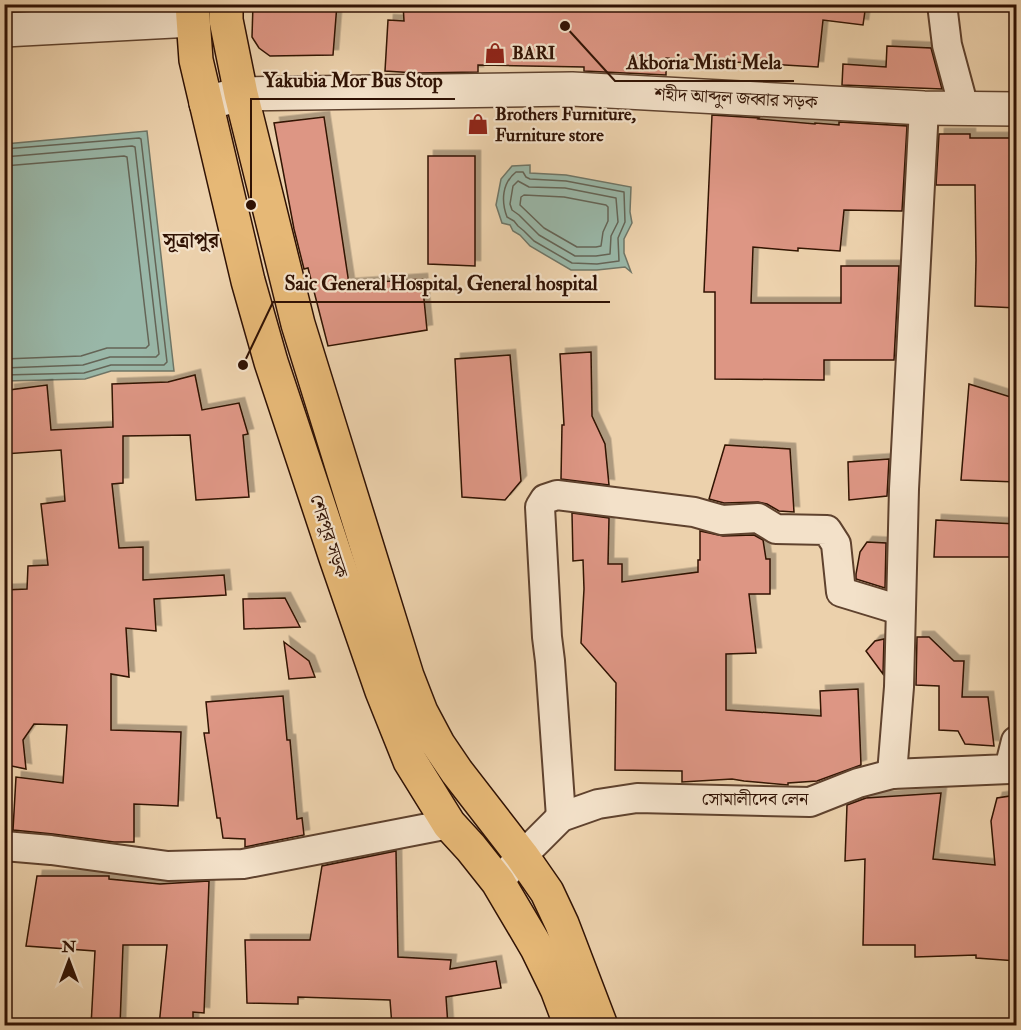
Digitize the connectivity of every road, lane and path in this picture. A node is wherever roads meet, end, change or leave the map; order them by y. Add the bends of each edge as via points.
1 (226, 4) edge
2 (942, 4) edge
3 (192, 12) edge
4 (4, 30) edge
5 (242, 94) junction
6 (206, 103) junction
7 (924, 108) junction
8 (964, 108) junction
9 (1017, 109) edge
10 (900, 610) junction
11 (1017, 741) edge
12 (892, 774) junction
13 (561, 817) junction
14 (449, 824) junction
15 (4, 846) edge
16 (522, 856) junction
17 (498, 882) junction
18 (571, 1026) edge
19 (602, 1026) edge

1 - 5 highway, শেরপুর সড়ক
2 - 8 street via 947,45
3 - 4 street
3 - 6 highway, শেরপুর সড়ক via 196,60
5 - 6 street, শহীদ আব্দুল জব্বার সড়ক
5 - 7 street, শহীদ আব্দুল জব্বার সড়ক via 572,89
5 - 16 highway, শেরপুর সড়ক via 298,324 407,676 438,744
6 - 14 highway, শেরপুর সড়ক via 271,362 339,569 410,761
7 - 8 street, শহীদ আব্দুল জব্বার সড়ক
7 - 10 street
8 - 9 street, শহীদ আব্দুল জব্বার সড়ক
10 - 12 street
10 - 13 street via 841,592 836,544 827,530 776,529 758,518 723,519 557,495 545,499 540,507
11 - 12 street, সোমালীদেব লেন via 1010,769
12 - 13 street, সোমালীদেব লেন via 810,802 637,798 598,804
13 - 16 street, সোমালীদেব লেন
14 - 15 street via 243,864 168,866
14 - 17 highway, শেরপুর সড়ক
16 - 17 street, সোমালীদেব লেন
16 - 19 highway, শেরপুর সড়ক via 547,892
17 - 18 highway, শেরপুর সড়ক via 547,968

